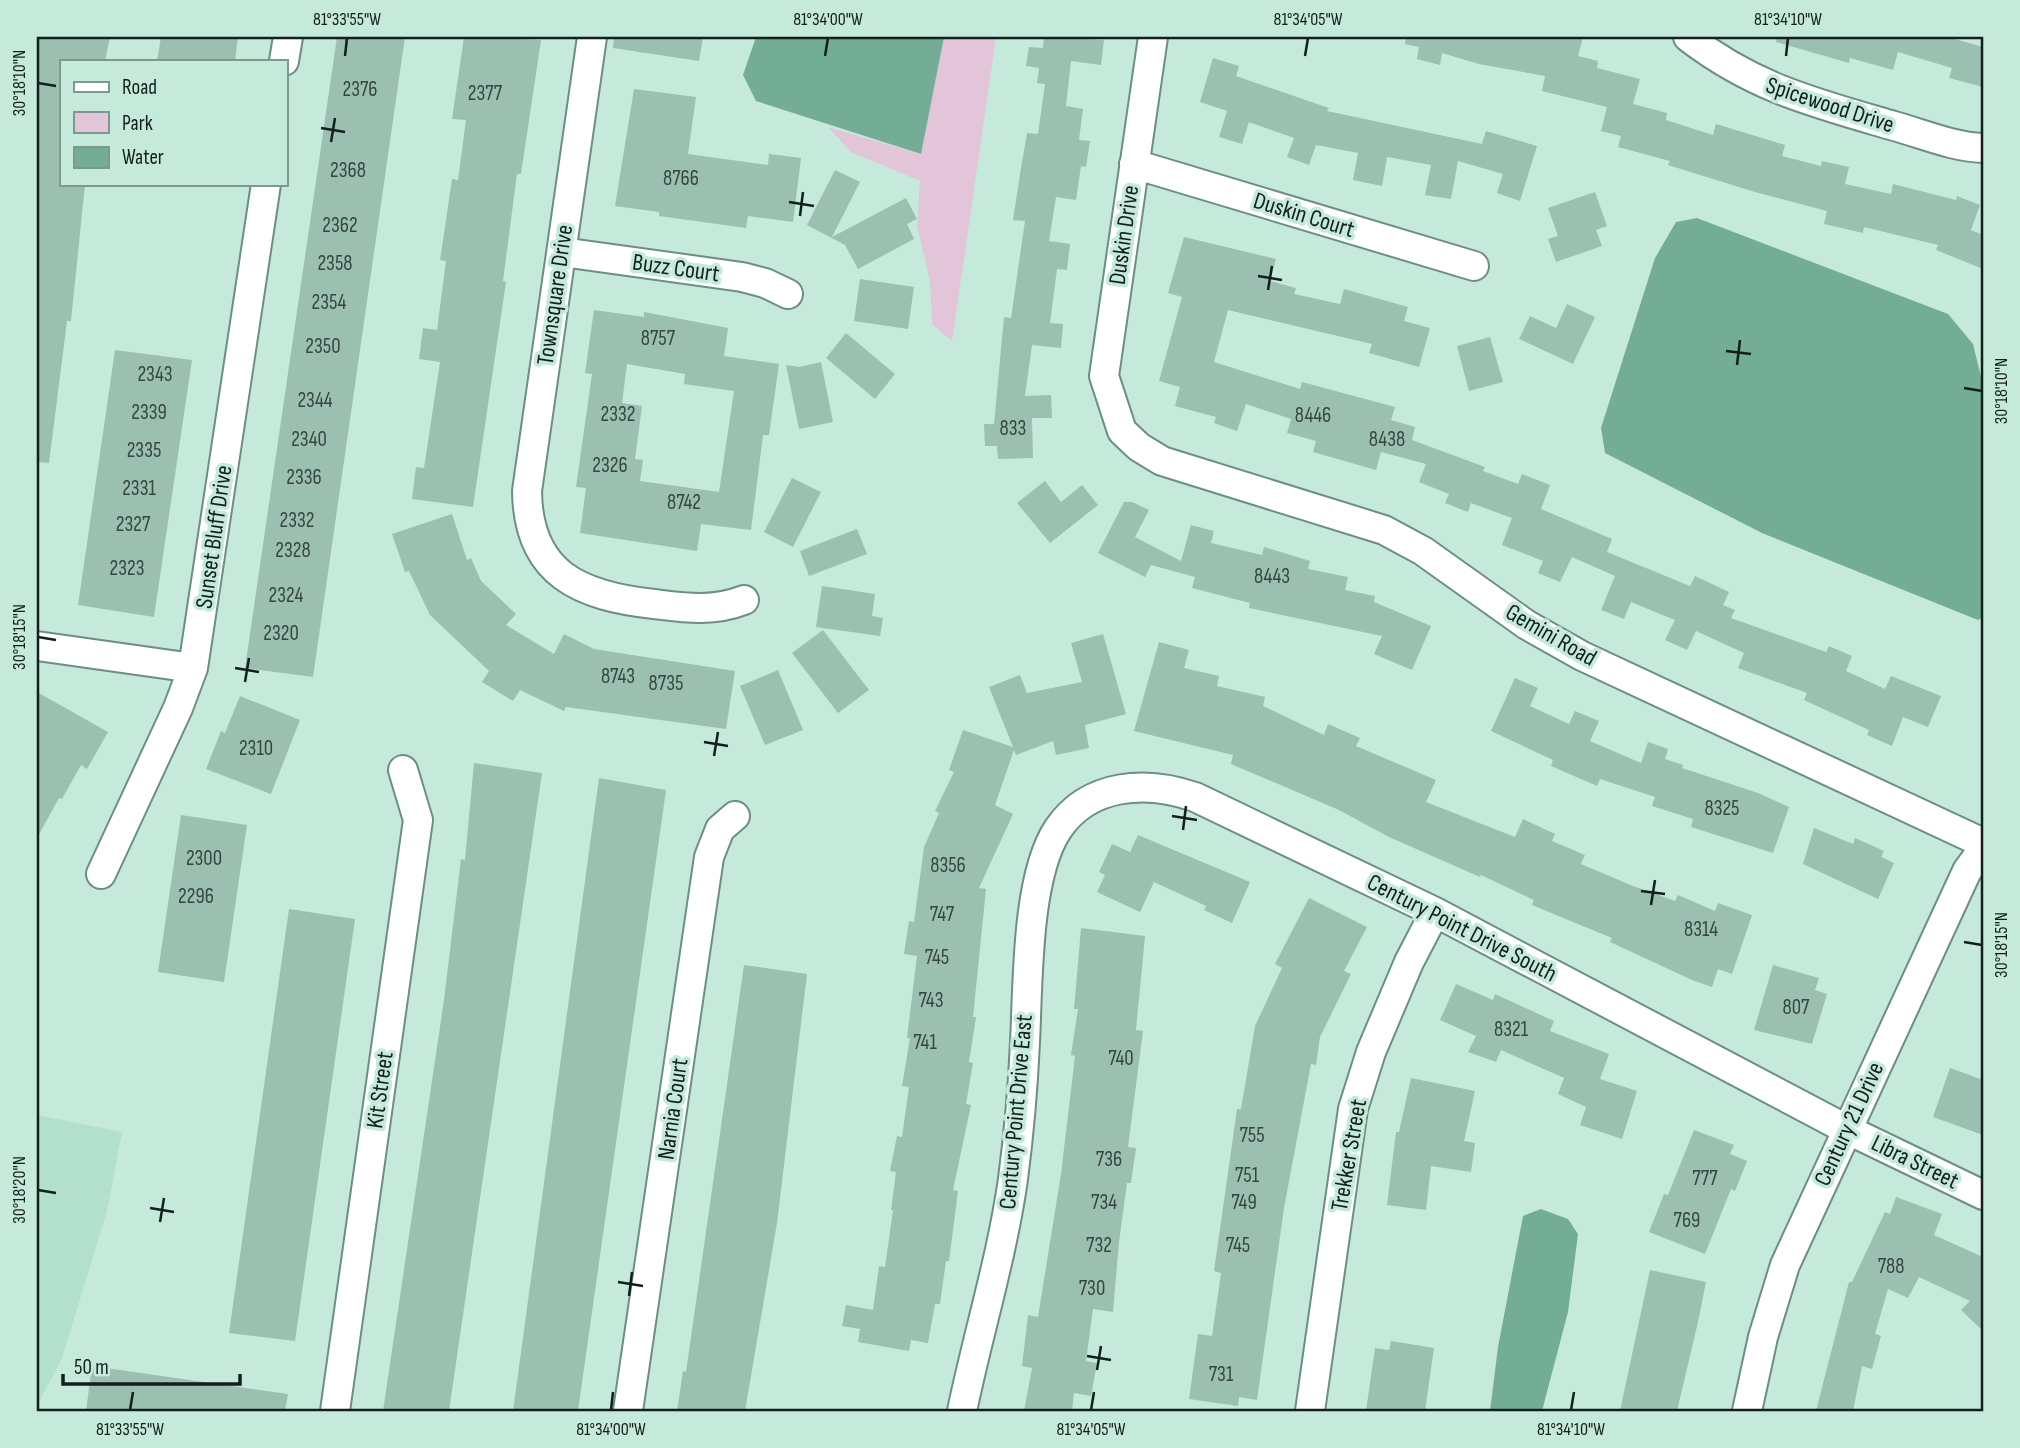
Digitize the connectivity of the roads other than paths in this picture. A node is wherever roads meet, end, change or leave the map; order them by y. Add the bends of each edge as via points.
1 (288, 37) edge
2 (592, 37) edge
3 (1153, 37) edge
4 (1688, 37) edge
5 (284, 60) edge
6 (1983, 148) edge
7 (1134, 164) junction
8 (266, 186) edge
9 (562, 252) junction
10 (1474, 266) dead end
11 (788, 294) dead end
12 (1122, 431) joint
13 (744, 600) dead end
14 (37, 646) edge
15 (193, 668) junction
16 (403, 770) dead end
17 (736, 816) dead end
18 (1068, 817) joint
19 (1983, 843) edge
20 (1983, 849) edge
21 (102, 874) dead end
22 (1435, 912) junction
23 (1846, 1129) junction
24 (1983, 1195) edge
25 (335, 1411) edge
26 (628, 1411) edge
27 (962, 1411) edge
28 (1310, 1411) edge
29 (1746, 1411) edge

1 - 5 street
2 - 9 street, Townsquare Drive
3 - 7 street, Duskin Drive
4 - 6 street, Spicewood Drive via 1754,80 1791,96
7 - 10 street, Duskin Court
7 - 12 street, Duskin Drive via 1104,376
8 - 15 street, Sunset Bluff Drive
9 - 11 street, Buzz Court via 742,277
9 - 13 street, Townsquare Drive via 527,491 527,513 542,551 577,587 603,597 712,609
12 - 19 street, Gemini Road via 1162,461 1384,530 1582,656
14 - 15 street
15 - 21 street, Sunset Bluff Drive
16 - 25 street, Kit Street via 418,820
17 - 26 street, Narnia Court via 720,829 709,858
18 - 22 street, Century Point Drive South via 1091,798 1113,790 1138,786 1174,789
18 - 27 street, Century Point Drive East via 1044,855 1040,873 1028,961 1013,1180
20 - 23 street, Century 21 Drive via 1967,872
22 - 23 street, Century Point Drive South
22 - 28 street, Trekker Street via 1371,1052 1353,1109
23 - 24 street, Libra Street
23 - 29 street, Century 21 Drive via 1785,1265

